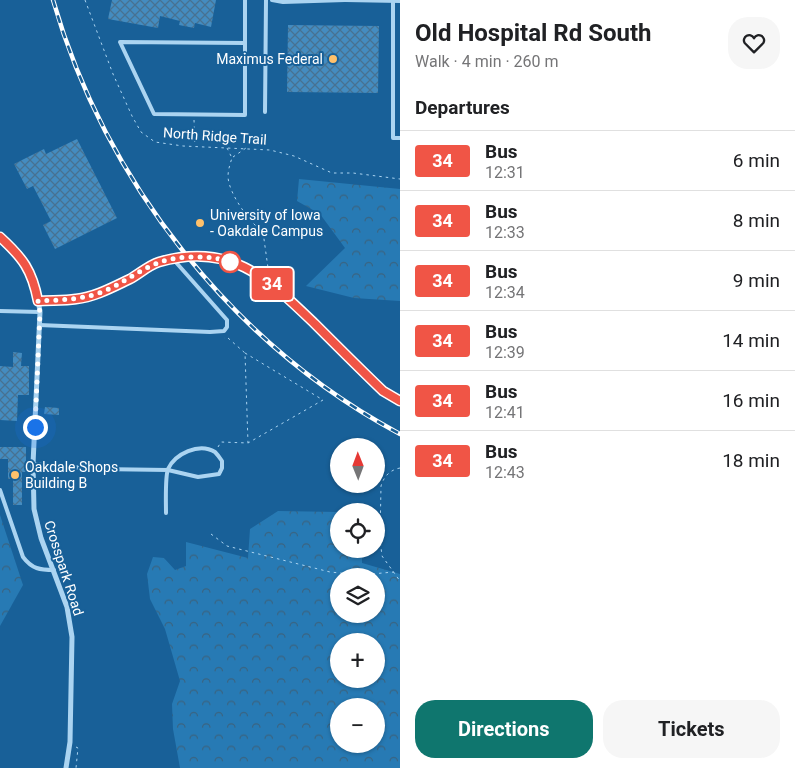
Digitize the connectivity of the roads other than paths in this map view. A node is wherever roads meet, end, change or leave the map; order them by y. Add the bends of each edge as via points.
1 (245, 0) edge
2 (266, 0) edge
3 (272, 0) edge
4 (345, 0) edge
5 (393, 1) edge
6 (400, 1) edge
7 (245, 43) junction
8 (265, 112) dead end
9 (400, 138) edge
10 (0, 237) edge
11 (174, 259) junction
12 (38, 301) junction
13 (0, 311) edge
14 (40, 312) junction
15 (39, 326) junction
16 (400, 401) edge
17 (33, 464) junction
18 (168, 470) junction
19 (0, 490) edge
20 (166, 513) dead end
21 (54, 570) junction
22 (66, 768) edge

1 - 7 lane
2 - 8 lane
3 - 4 lane
4 - 5 lane
5 - 6 lane
5 - 9 lane via 393,138
7 - 7 lane via 245,115 194,115 154,114 120,42
10 - 12 street, Crosspark Road via 24,262 34,280
11 - 12 street via 158,263 100,292 77,299
11 - 15 lane via 227,320 224,331
11 - 16 street via 221,259 254,271 287,297 383,391
12 - 14 street, Crosspark Road
13 - 14 lane
14 - 15 street, Crosspark Road
15 - 17 street, Crosspark Road
17 - 18 lane
17 - 21 street, Crosspark Road via 36,516
18 - 18 lane via 180,456 192,449 214,452 222,461 218,474 198,477
18 - 20 lane
19 - 21 lane via 23,557 30,566
21 - 22 street, Crosspark Road via 67,607 72,637 70,742

